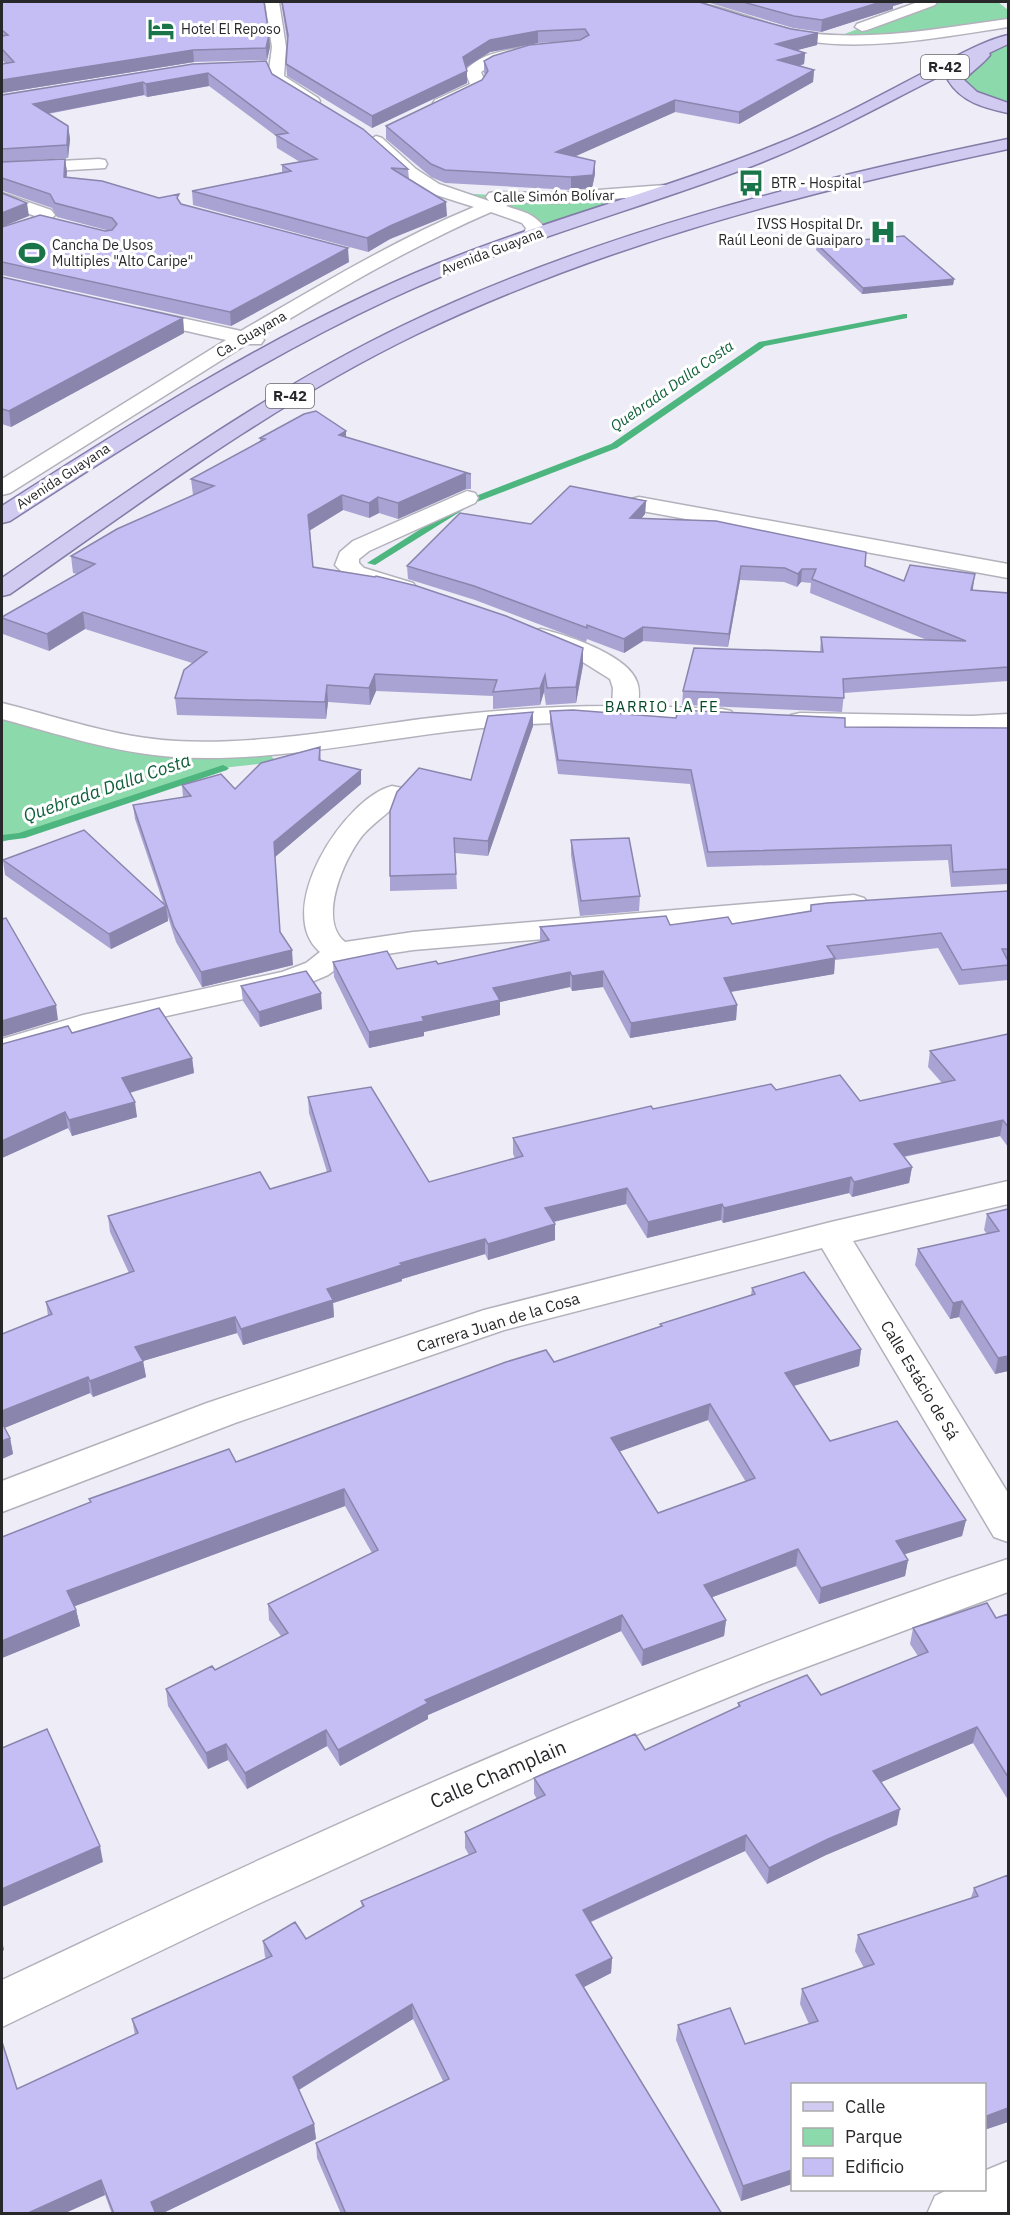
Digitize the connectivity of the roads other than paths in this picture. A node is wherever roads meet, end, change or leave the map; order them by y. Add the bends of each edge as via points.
1 (272, 2) edge
2 (688, 2) edge
3 (930, 2) edge
4 (1008, 23) edge
5 (831, 39) junction
6 (1008, 40) edge
7 (547, 50) edge
8 (322, 107) edge
9 (1008, 108) edge
10 (424, 112) edge
11 (372, 134) edge
12 (1008, 144) edge
13 (99, 164) dead end
14 (3, 174) edge
15 (665, 190) junction
16 (443, 192) junction
17 (2, 198) edge
18 (510, 198) junction
19 (491, 206) junction
20 (41, 220) junction
21 (63, 226) edge
22 (22, 227) edge
23 (532, 235) junction
24 (351, 255) edge
25 (374, 261) junction
26 (120, 310) edge
27 (243, 338) junction
28 (278, 346) junction
29 (2, 487) edge
30 (467, 498) edge
31 (639, 504) edge
32 (2, 516) edge
33 (1008, 571) edge
34 (2, 589) edge
35 (428, 595) edge
36 (522, 629) edge
37 (2, 711) edge
38 (624, 713) junction
39 (741, 718) edge
40 (773, 720) edge
41 (1008, 722) edge
42 (392, 794) dead end
43 (879, 902) edge
44 (339, 952) junction
45 (2, 1049) edge
46 (1008, 1193) edge
47 (831, 1234) junction
48 (2, 1497) edge
49 (1008, 1526) edge
50 (1008, 1575) edge
51 (2, 2004) edge
52 (1008, 2187) edge
53 (953, 2214) edge

1 - 8 street via 279,47 271,66 279,81
2 - 5 street via 789,33
3 - 5 street
4 - 5 street via 887,37
6 - 9 main road via 968,66 956,80 958,86 978,98
6 - 15 main road, Avenida Guayana / R-42 via 965,57 807,138
7 - 10 street via 515,53 490,61 473,71 476,87
11 - 16 street, Calle Simón Bolívar via 410,173
12 - 34 main road, R-42 via 889,168 695,218 511,284 373,349 281,401
13 - 14 street
15 - 18 street, Calle Simón Bolívar
15 - 23 main road, Avenida Guayana / R-42
16 - 18 street, Calle Simón Bolívar
16 - 19 street, Calle Simón Bolívar
17 - 20 street via 45,214
18 - 19 street, Ca. Guayana
19 - 23 street, Calle Simón Bolívar via 528,219 535,227
19 - 25 street, Ca. Guayana
20 - 21 street
20 - 22 street
23 - 28 main road, Avenida Guayana / R-42 via 388,292
24 - 25 street
25 - 27 street, Ca. Guayana
26 - 27 street
27 - 28 street
27 - 29 street, Ca. Guayana
28 - 32 main road, Avenida Guayana / R-42 via 131,432
30 - 35 street via 361,546 348,557 346,565 356,573
31 - 33 street
36 - 38 street via 613,668 624,678
37 - 38 street via 140,746 213,749 382,734 502,718
38 - 39 street
40 - 41 street
42 - 44 street via 349,835 334,857 319,897 317,921 322,938
43 - 44 street via 413,941
44 - 45 street via 317,969 291,979 82,1025
46 - 47 street, Carrera Juan de la Cosa
47 - 48 street, Carrera Juan de la Cosa via 497,1319 221,1413
47 - 49 street, Calle Estácio de Sá
50 - 51 street, Calle Champlain via 751,1669 534,1757 252,1884
52 - 53 street

